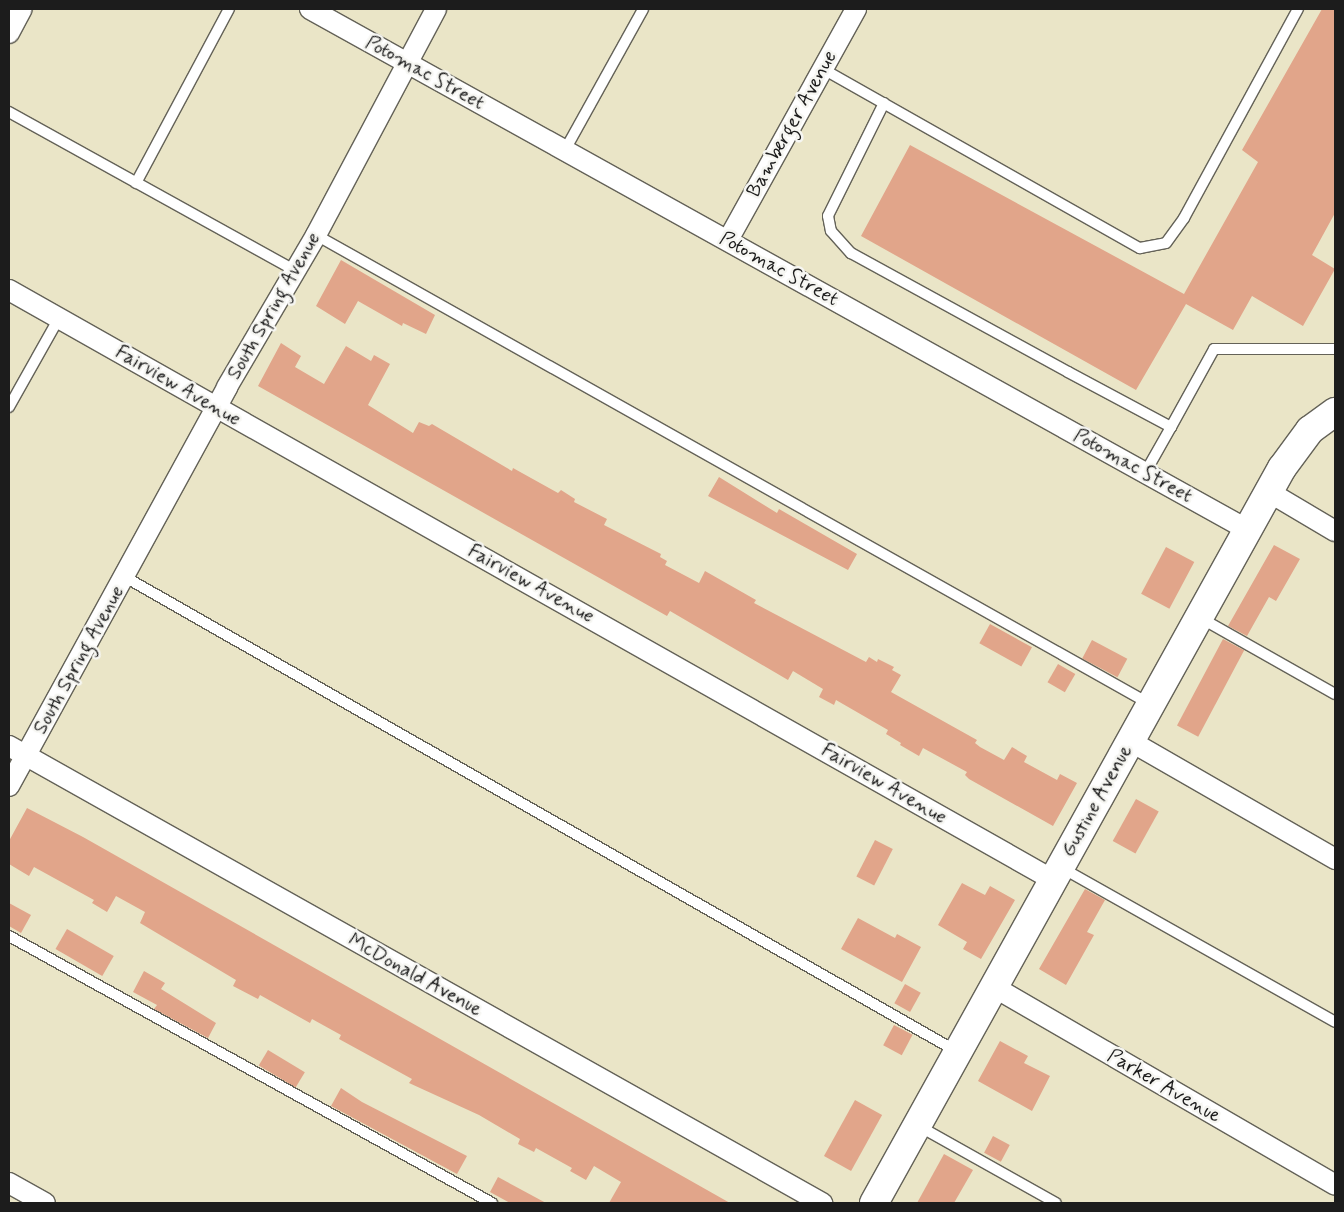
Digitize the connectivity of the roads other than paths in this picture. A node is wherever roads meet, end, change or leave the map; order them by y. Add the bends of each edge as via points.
1 (22, 9) edge
2 (230, 9) edge
3 (310, 9) edge
4 (436, 9) edge
5 (643, 9) edge
6 (856, 9) edge
7 (1298, 9) edge
8 (9, 33) edge
9 (406, 63) junction
10 (823, 69) junction
11 (884, 103) junction
12 (9, 112) edge
13 (565, 150) junction
14 (136, 183) junction
15 (316, 235) junction
16 (728, 240) junction
17 (296, 271) junction
18 (9, 290) edge
19 (59, 318) junction
20 (1335, 349) edge
21 (9, 407) edge
22 (215, 408) junction
23 (1335, 412) edge
24 (1171, 428) junction
25 (1145, 473) junction
26 (1269, 492) junction
27 (1248, 530) junction
28 (1335, 531) edge
29 (125, 577) junction
30 (1199, 617) junction
31 (1335, 694) edge
32 (1151, 704) junction
33 (1130, 741) junction
34 (17, 751) edge
35 (9, 786) edge
36 (1335, 859) edge
37 (1056, 874) junction
38 (9, 936) edge
39 (994, 987) junction
40 (1335, 1022) edge
41 (958, 1052) junction
42 (917, 1125) junction
43 (9, 1183) edge
44 (1335, 1185) edge
45 (46, 1203) edge
46 (492, 1203) edge
47 (822, 1203) edge
48 (874, 1203) edge
49 (1056, 1203) edge

1 - 8 street
2 - 14 lane
3 - 9 street, Potomac Street
4 - 9 street, South Spring Avenue
5 - 13 lane
6 - 10 street, Bamberger Avenue
7 - 11 lane via 1184,218 1166,243 1140,248
9 - 13 street, Potomac Street
9 - 15 street, South Spring Avenue
10 - 11 lane
10 - 16 street, Bamberger Avenue
11 - 24 lane via 828,216 830,231 851,254
12 - 14 lane
13 - 16 street, Potomac Street
14 - 17 lane
15 - 17 street, South Spring Avenue
15 - 32 lane
16 - 25 street, Potomac Street
17 - 22 street, South Spring Avenue
18 - 19 street, Fairview Avenue
19 - 21 lane
19 - 22 street, Fairview Avenue
20 - 24 lane via 1214,349
22 - 29 street, South Spring Avenue
22 - 37 street, Fairview Avenue
23 - 26 street, Gustine Avenue via 1310,430 1294,448
24 - 25 lane
25 - 27 street, Potomac Street
26 - 27 street, Gustine Avenue
26 - 28 street
27 - 30 street, Gustine Avenue
29 - 34 street, South Spring Avenue
29 - 41 lane
30 - 31 lane
30 - 32 street, Gustine Avenue
32 - 33 street, Gustine Avenue
33 - 36 street
33 - 37 street, Gustine Avenue
34 - 35 street, South Spring Avenue
34 - 47 street, McDonald Avenue
37 - 39 street, Gustine Avenue
37 - 40 lane
38 - 46 lane
39 - 41 street, Gustine Avenue
39 - 44 street, Parker Avenue
41 - 42 street, Gustine Avenue
42 - 48 street, Gustine Avenue
42 - 49 lane
43 - 45 street

